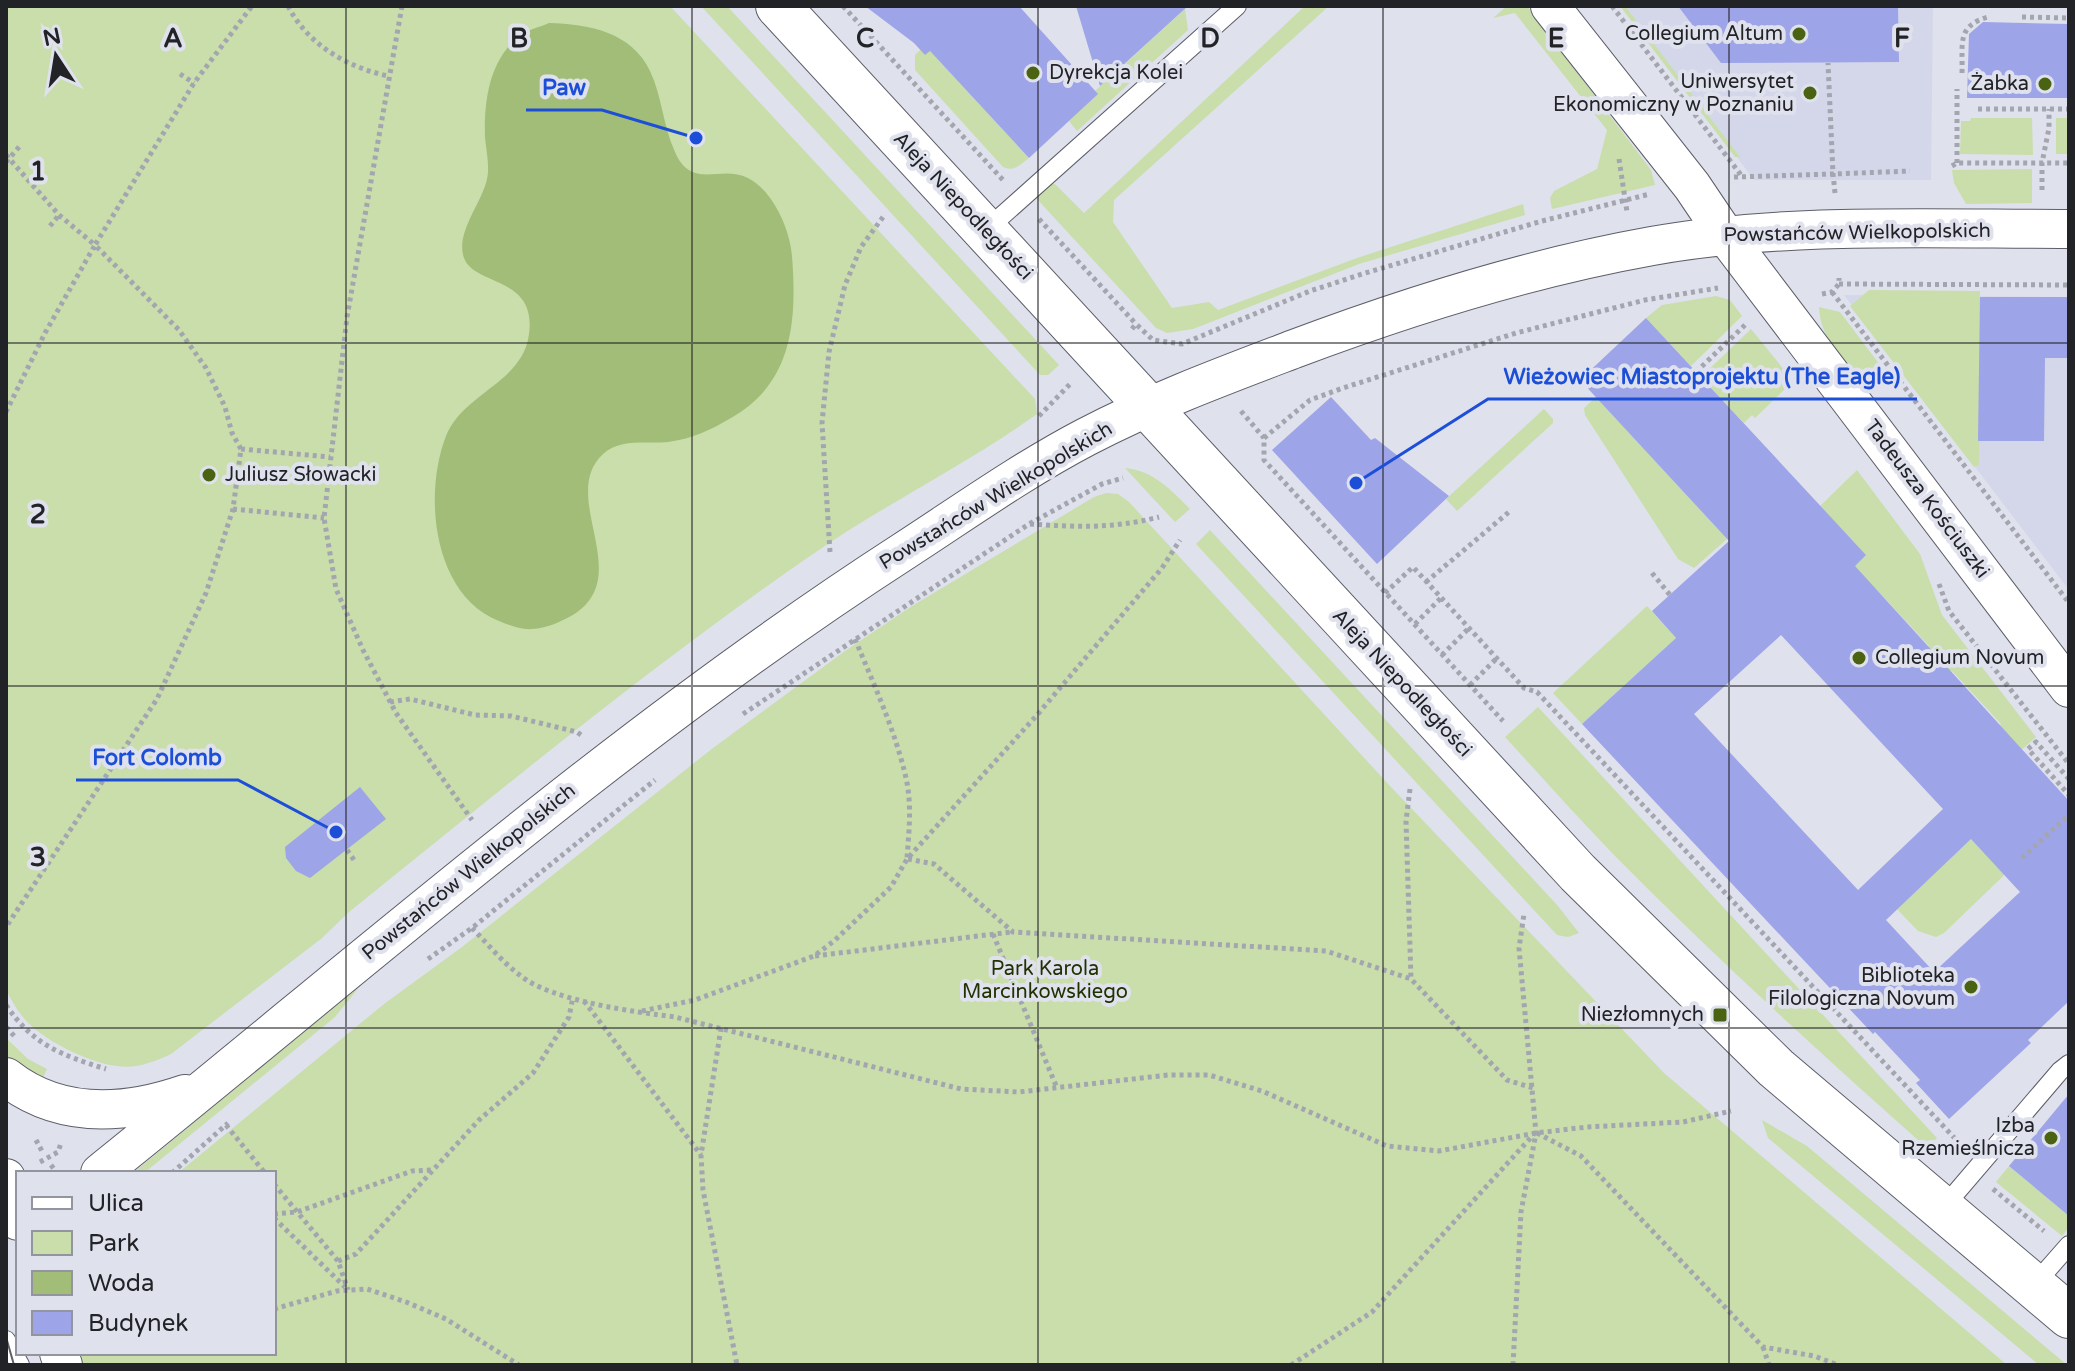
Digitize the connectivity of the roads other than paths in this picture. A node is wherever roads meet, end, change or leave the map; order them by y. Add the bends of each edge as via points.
1 (778, 6) edge
2 (1237, 6) edge
3 (1550, 6) edge
4 (2069, 229) edge
5 (986, 230) junction
6 (1725, 235) junction
7 (1148, 407) junction
8 (2069, 688) edge
9 (2069, 1064) edge
10 (6, 1077) edge
11 (209, 1082) junction
12 (102, 1171) edge
13 (1941, 1210) junction
14 (2067, 1247) edge
15 (2049, 1300) edge
16 (6, 1340) edge
17 (20, 1365) edge

1 - 5 street, Aleja Niepodległości
2 - 5 lane
3 - 6 street, Tadeusza Kościuszki
4 - 6 street, Powstańców Wielkopolskich
5 - 7 street, Aleja Niepodległości
6 - 7 street, Powstańców Wielkopolskich via 1572,261 1494,282 1389,314
6 - 8 street, Tadeusza Kościuszki
7 - 11 street, Powstańców Wielkopolskich via 1063,450 776,638 522,828
7 - 13 street, Aleja Niepodległości via 1578,873 1776,1068
9 - 13 lane
10 - 11 street via 49,1101 100,1111 140,1107
11 - 12 street, Powstańców Wielkopolskich
13 - 15 street, Aleja Niepodległości
14 - 15 lane
16 - 17 lane

